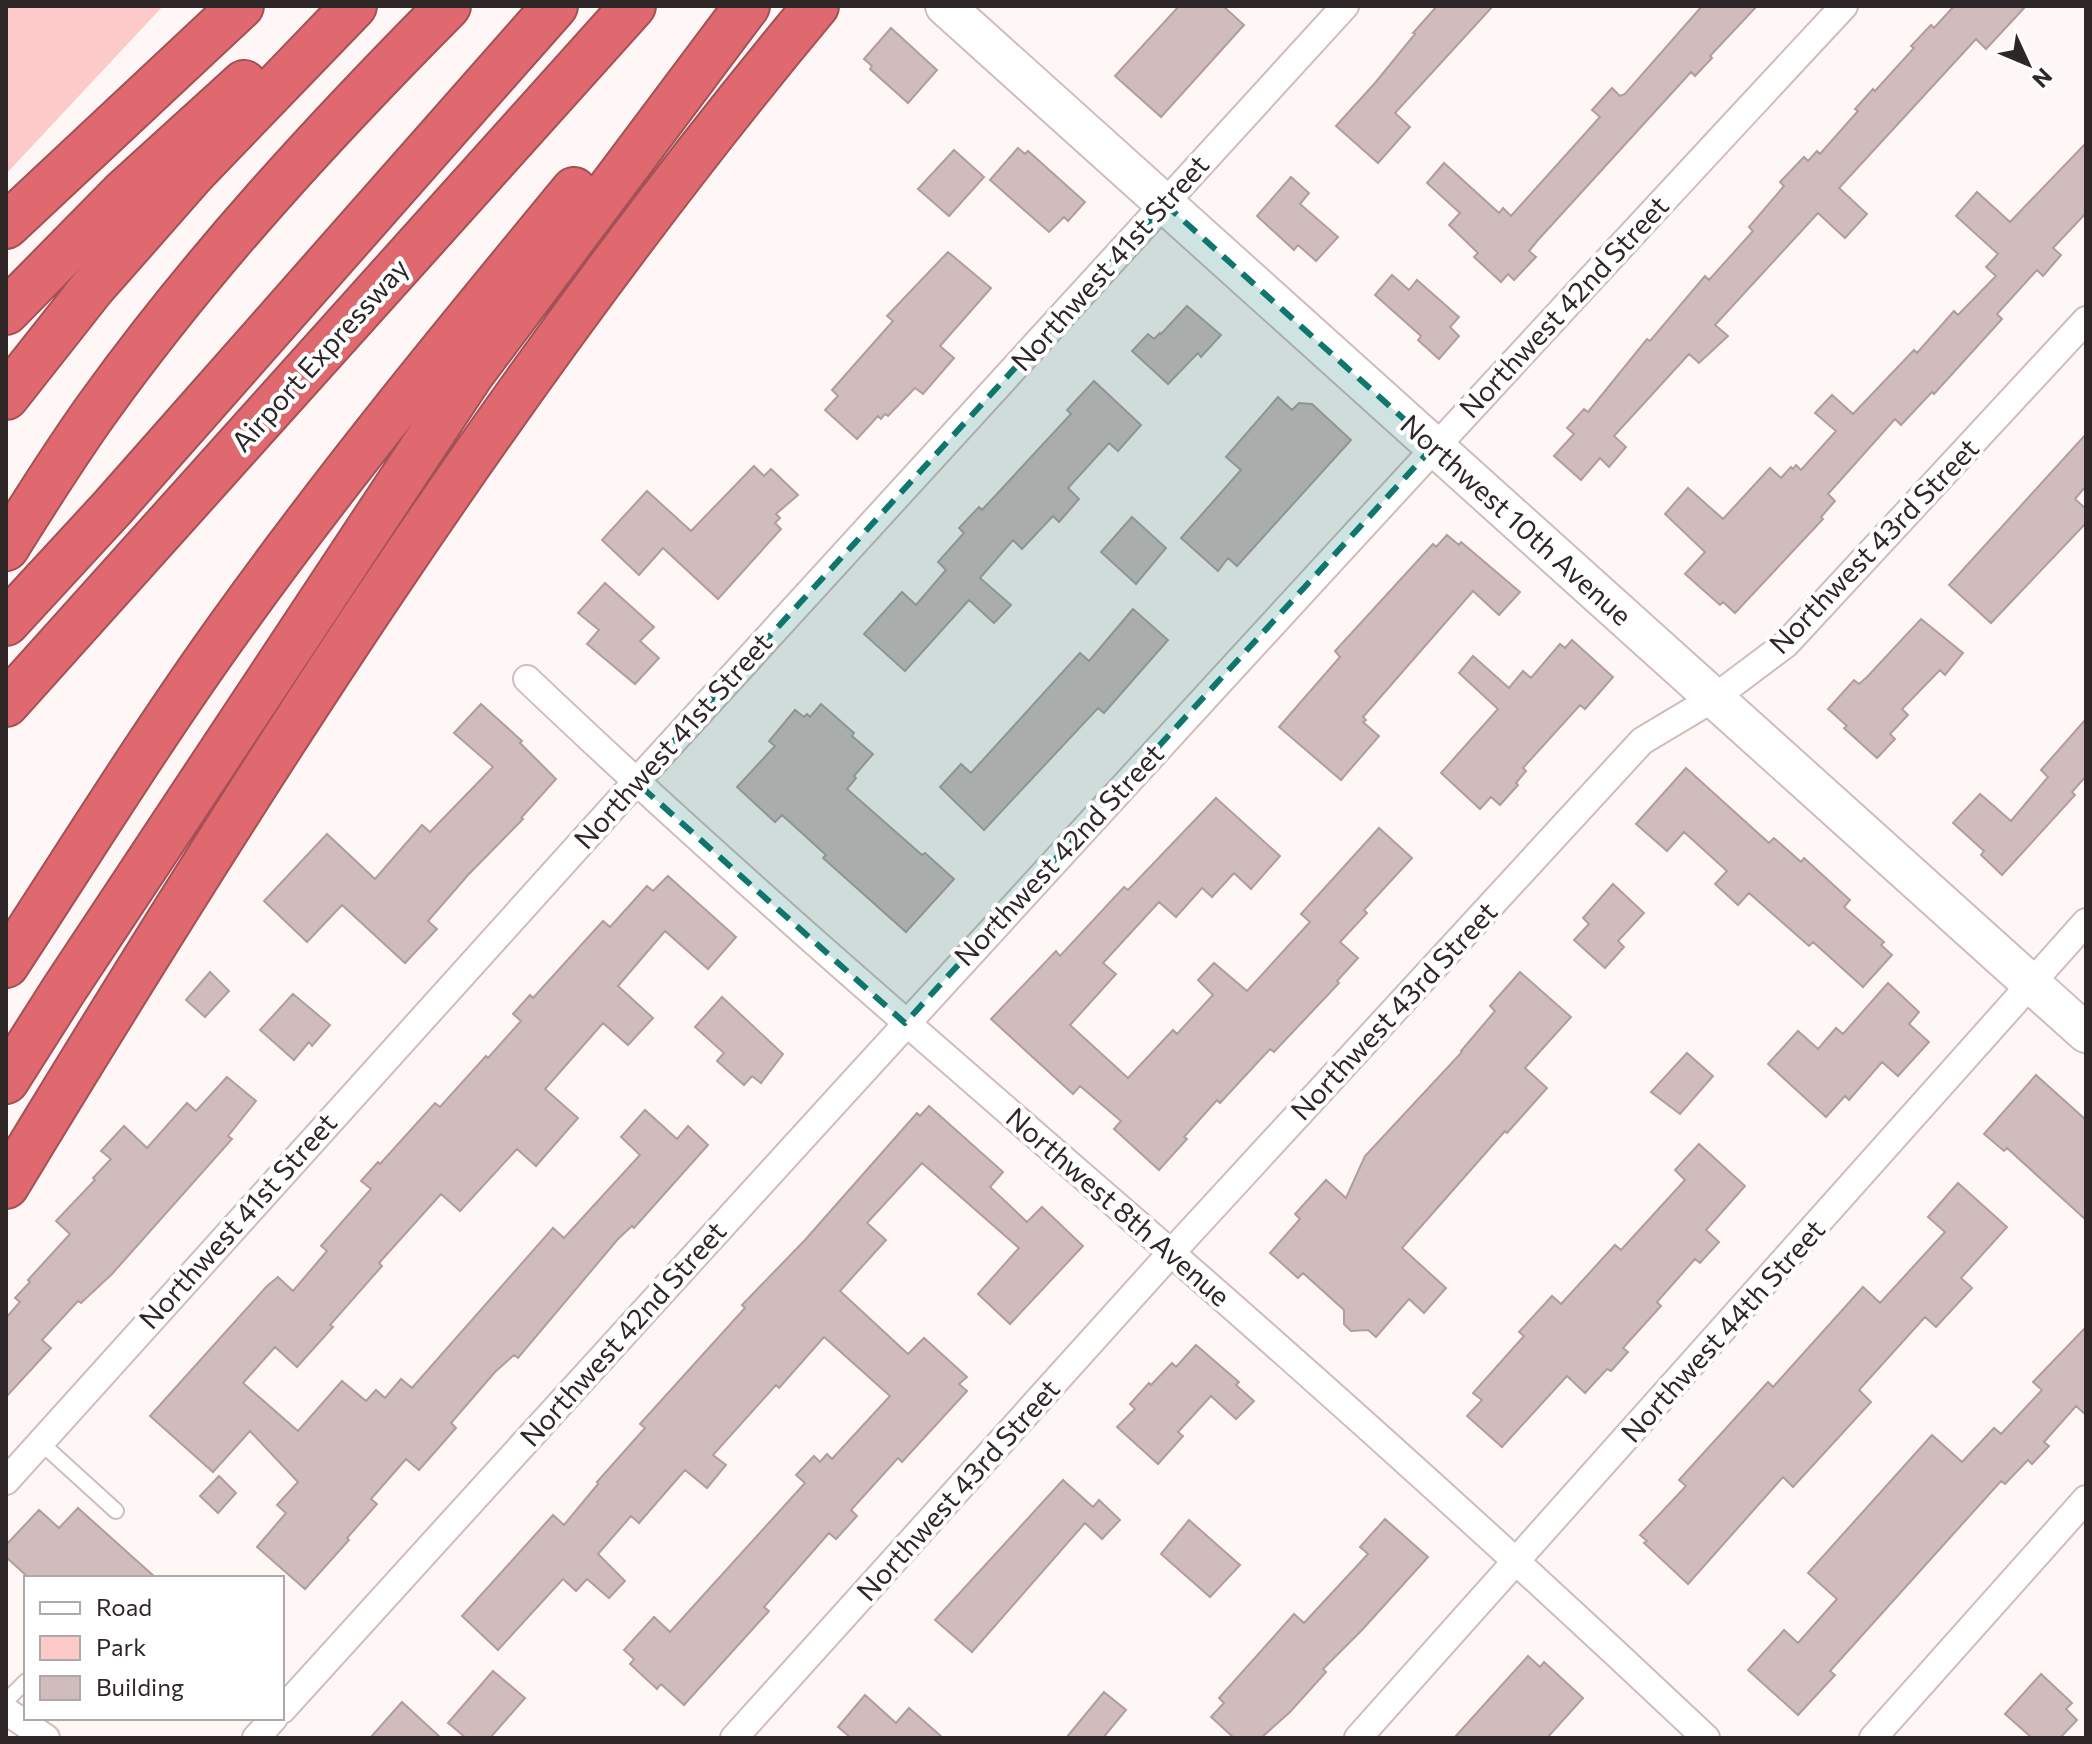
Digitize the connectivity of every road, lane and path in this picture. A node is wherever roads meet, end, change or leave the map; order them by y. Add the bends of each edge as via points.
1 (241, 6) edge
2 (339, 6) edge
3 (354, 6) edge
4 (448, 6) edge
5 (555, 6) edge
6 (633, 6) edge
7 (745, 6) edge
8 (945, 6) edge
9 (1345, 6) edge
10 (1844, 6) edge
11 (812, 12) edge
12 (1165, 204) junction
13 (6, 226) edge
14 (6, 312) edge
15 (2086, 320) edge
16 (6, 397) edge
17 (1434, 446) junction
18 (6, 548) edge
19 (6, 623) edge
20 (527, 679) dead end
21 (1714, 698) junction
22 (6, 704) edge
23 (636, 782) junction
24 (2086, 922) edge
25 (6, 965) edge
26 (2031, 984) junction
27 (905, 1023) junction
28 (2086, 1033) edge
29 (6, 1081) edge
30 (6, 1186) edge
31 (1171, 1253) junction
32 (39, 1441) junction
33 (6, 1481) edge
34 (2086, 1499) edge
35 (116, 1511) dead end
36 (1518, 1561) junction
37 (24, 1683) edge
38 (6, 1701) edge
39 (284, 1708) edge
40 (6, 1711) edge
41 (272, 1720) edge
42 (46, 1738) edge
43 (256, 1738) edge
44 (734, 1738) edge
45 (1358, 1738) edge
46 (1706, 1738) edge
47 (1873, 1738) edge

1 - 13 highway
2 - 14 highway via 172,147
3 - 16 highway via 195,171
4 - 18 highway via 263,202 155,334 100,405
5 - 19 highway, Airport Expressway
6 - 22 highway, Airport Expressway
7 - 25 highway via 620,134 359,454 165,721
7 - 29 highway via 472,373
8 - 12 street, Northwest 10th Avenue
9 - 12 street, Northwest 41st Street
10 - 17 street, Northwest 42nd Street
11 - 30 highway via 718,126 546,353 397,568 228,825
12 - 17 street, Northwest 10th Avenue
12 - 23 street, Northwest 41st Street
15 - 21 street, Northwest 43rd Street via 1786,644
17 - 21 street, Northwest 10th Avenue
17 - 27 street, Northwest 42nd Street
20 - 23 street, Northwest 8th Avenue
21 - 26 street, Northwest 10th Avenue
21 - 31 street, Northwest 43rd Street via 1642,741
23 - 27 street, Northwest 8th Avenue
23 - 32 street, Northwest 41st Street
24 - 26 street, Northwest 44th Street
26 - 28 street, Northwest 10th Avenue
26 - 36 street, Northwest 44th Street
27 - 31 street, Northwest 8th Avenue
27 - 39 street, Northwest 42nd Street
31 - 36 street, Northwest 8th Avenue
31 - 44 street, Northwest 43rd Street
32 - 33 street, Northwest 41st Street
32 - 35 lane
34 - 47 street
36 - 45 street, Northwest 44th Street
36 - 46 street, Northwest 8th Avenue
37 - 38 lane
40 - 42 street
41 - 43 street

